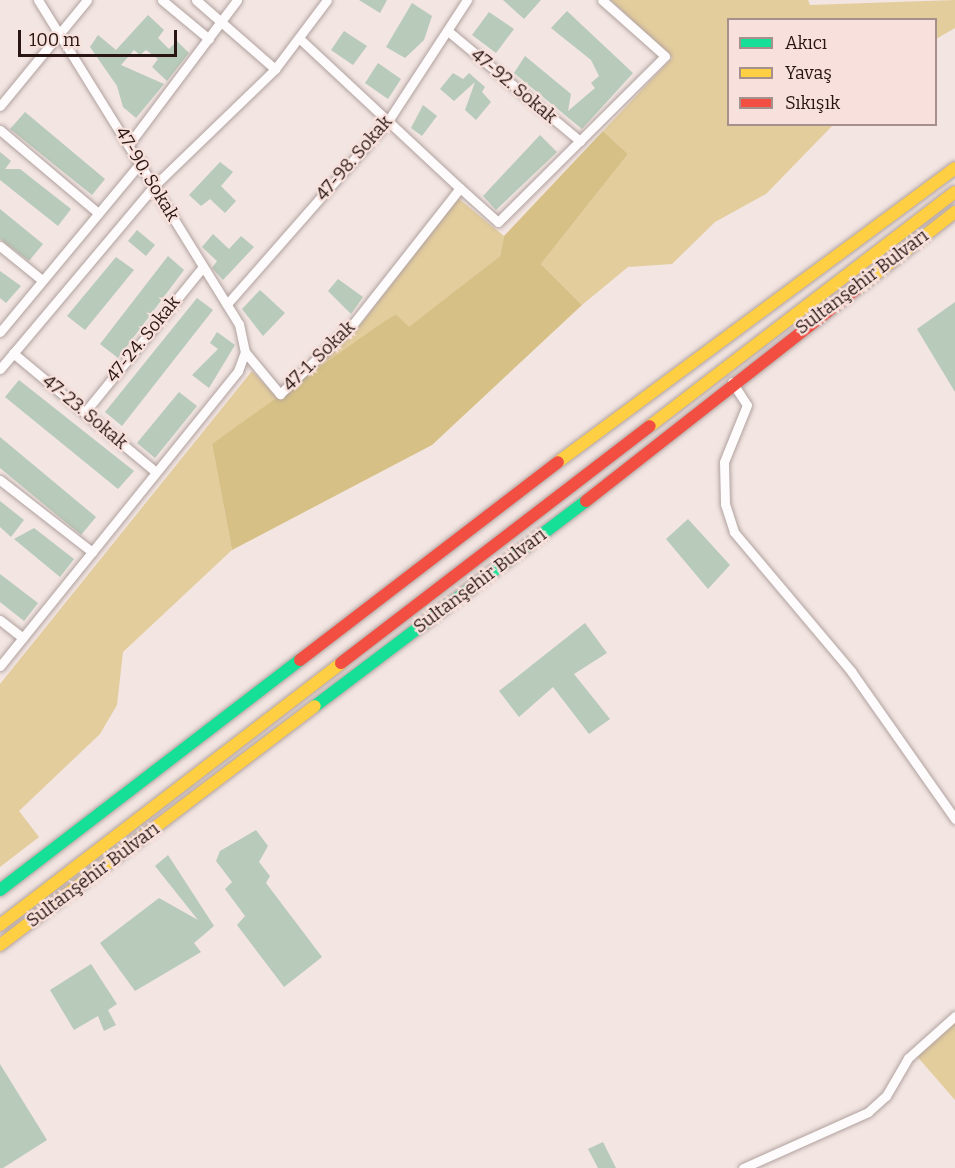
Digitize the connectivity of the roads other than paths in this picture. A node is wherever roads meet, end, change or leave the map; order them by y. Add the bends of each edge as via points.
1 (38, 0) edge
2 (87, 0) edge
3 (162, 0) edge
4 (196, 0) edge
5 (237, 0) edge
6 (327, 0) edge
7 (467, 0) edge
8 (602, 0) edge
9 (221, 22) junction
10 (448, 31) junction
11 (61, 36) junction
12 (209, 39) junction
13 (300, 39) junction
14 (275, 69) junction
15 (0, 106) edge
16 (388, 121) junction
17 (0, 130) edge
18 (580, 141) junction
19 (129, 144) junction
20 (141, 162) junction
21 (955, 168) edge
22 (155, 185) junction
23 (460, 188) junction
24 (955, 192) edge
25 (96, 211) junction
26 (955, 212) edge
27 (0, 246) edge
28 (203, 267) junction
29 (42, 280) junction
30 (227, 304) junction
31 (0, 332) edge
32 (13, 352) junction
33 (245, 352) junction
34 (0, 369) edge
35 (732, 382) junction
36 (85, 412) junction
37 (156, 472) junction
38 (0, 480) edge
39 (92, 552) junction
40 (0, 620) edge
41 (23, 638) junction
42 (0, 666) edge
43 (955, 819) edge
44 (0, 890) edge
45 (0, 926) edge
46 (0, 945) edge
47 (955, 1016) edge
48 (743, 1168) edge

1 - 11 street, 47-90. Sokak
2 - 11 street
3 - 12 street
4 - 9 street
5 - 9 street
6 - 13 street
7 - 10 street, 47-98. Sokak
8 - 18 street via 665,56
9 - 12 street
9 - 14 street
10 - 16 street, 47-98. Sokak
10 - 18 street, 47-92. Sokak
11 - 15 street
11 - 19 street, 47-90. Sokak
12 - 19 street
13 - 14 street
13 - 16 street
14 - 22 street
16 - 23 street
16 - 30 street, 47-98. Sokak
17 - 25 street
18 - 23 street via 498,222
19 - 20 street, 47-90. Sokak
20 - 22 street, 47-90. Sokak
20 - 25 street
21 - 44 main road, Sultanşehir Bulvarı via 714,344
22 - 28 street, 47-90. Sokak
22 - 32 street
23 - 33 street, 47-1. Sokak via 353,324 280,394
24 - 45 main road, Sultanşehir Bulvarı
25 - 29 street
26 - 35 main road, Sultanşehir Bulvarı
27 - 29 street
28 - 30 street, 47-90. Sokak
28 - 36 street, 47-24. Sokak
29 - 31 street
30 - 33 street, 47-90. Sokak
32 - 34 street
32 - 36 street, 47-23. Sokak
33 - 37 street via 238,371
35 - 43 street via 747,405 724,462 725,504 734,532 851,670
35 - 46 main road, Sultanşehir Bulvarı via 561,520
36 - 37 street, 47-23. Sokak
37 - 39 street
38 - 39 street
39 - 41 street
40 - 41 street
41 - 42 street
47 - 48 street via 908,1058 886,1096 868,1112

